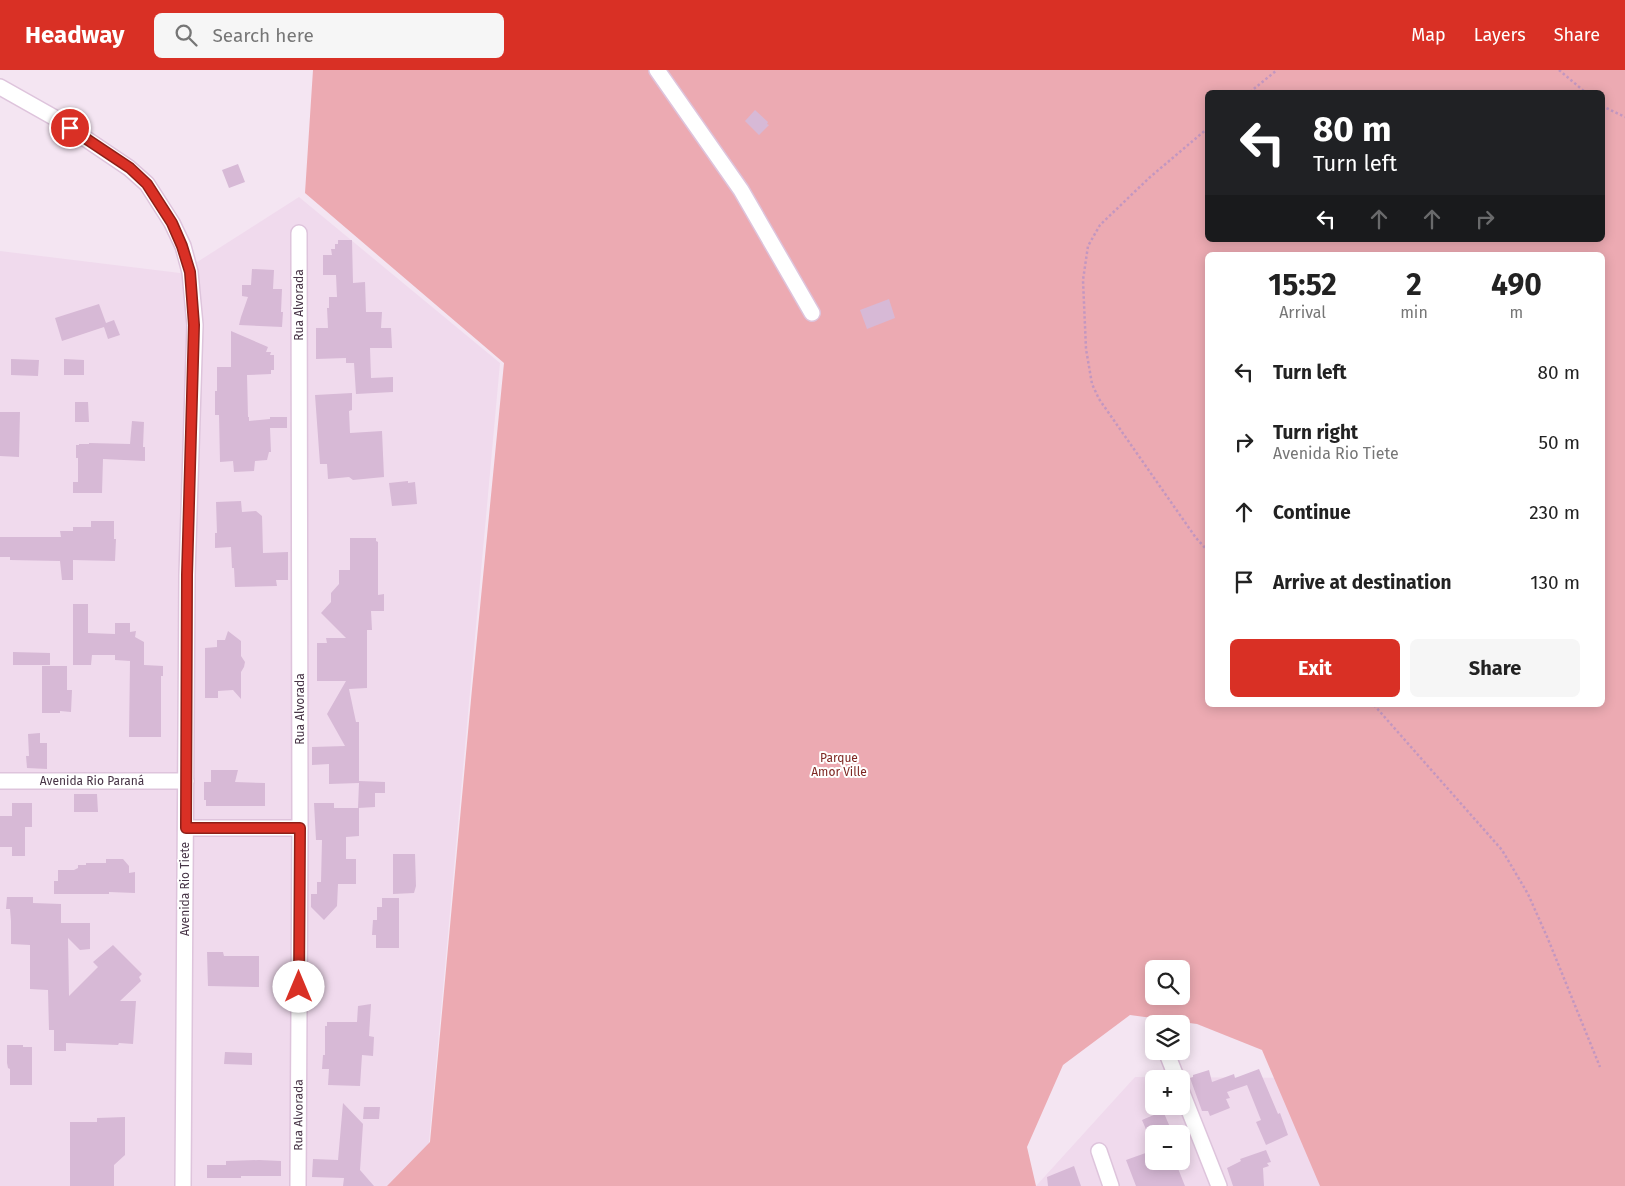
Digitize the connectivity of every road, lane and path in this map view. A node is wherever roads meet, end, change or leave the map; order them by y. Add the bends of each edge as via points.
1 (657, 70) edge
2 (1277, 70) edge
3 (1559, 70) edge
4 (0, 87) edge
5 (1252, 90) edge
6 (1583, 90) edge
7 (1605, 107) edge
8 (1625, 117) edge
9 (1205, 131) edge
10 (299, 233) dead end
11 (812, 313) dead end
12 (1205, 548) edge
13 (1376, 707) edge
14 (0, 781) edge
15 (186, 781) junction
16 (186, 828) junction
17 (300, 828) junction
18 (1600, 1067) dead end
19 (1190, 1113) edge
20 (1099, 1151) dead end
21 (183, 1186) edge
22 (298, 1186) edge
23 (1112, 1186) edge
24 (1218, 1186) edge

1 - 11 street via 741,190
2 - 5 path
3 - 6 path
4 - 15 street, Avenida Rio Tiete via 56,118 130,168 147,184 172,223 190,272 194,325 187,575
7 - 8 path
9 - 12 path via 1100,225 1088,246 1084,280 1086,349 1098,399
10 - 17 street, Rua Alvorada
13 - 18 path via 1502,850 1528,894
14 - 15 street, Avenida Rio Paraná
15 - 16 street, Avenida Rio Tiete
16 - 17 street
16 - 21 street, Avenida Rio Tiete
17 - 22 street, Rua Alvorada
19 - 24 street
20 - 23 street

